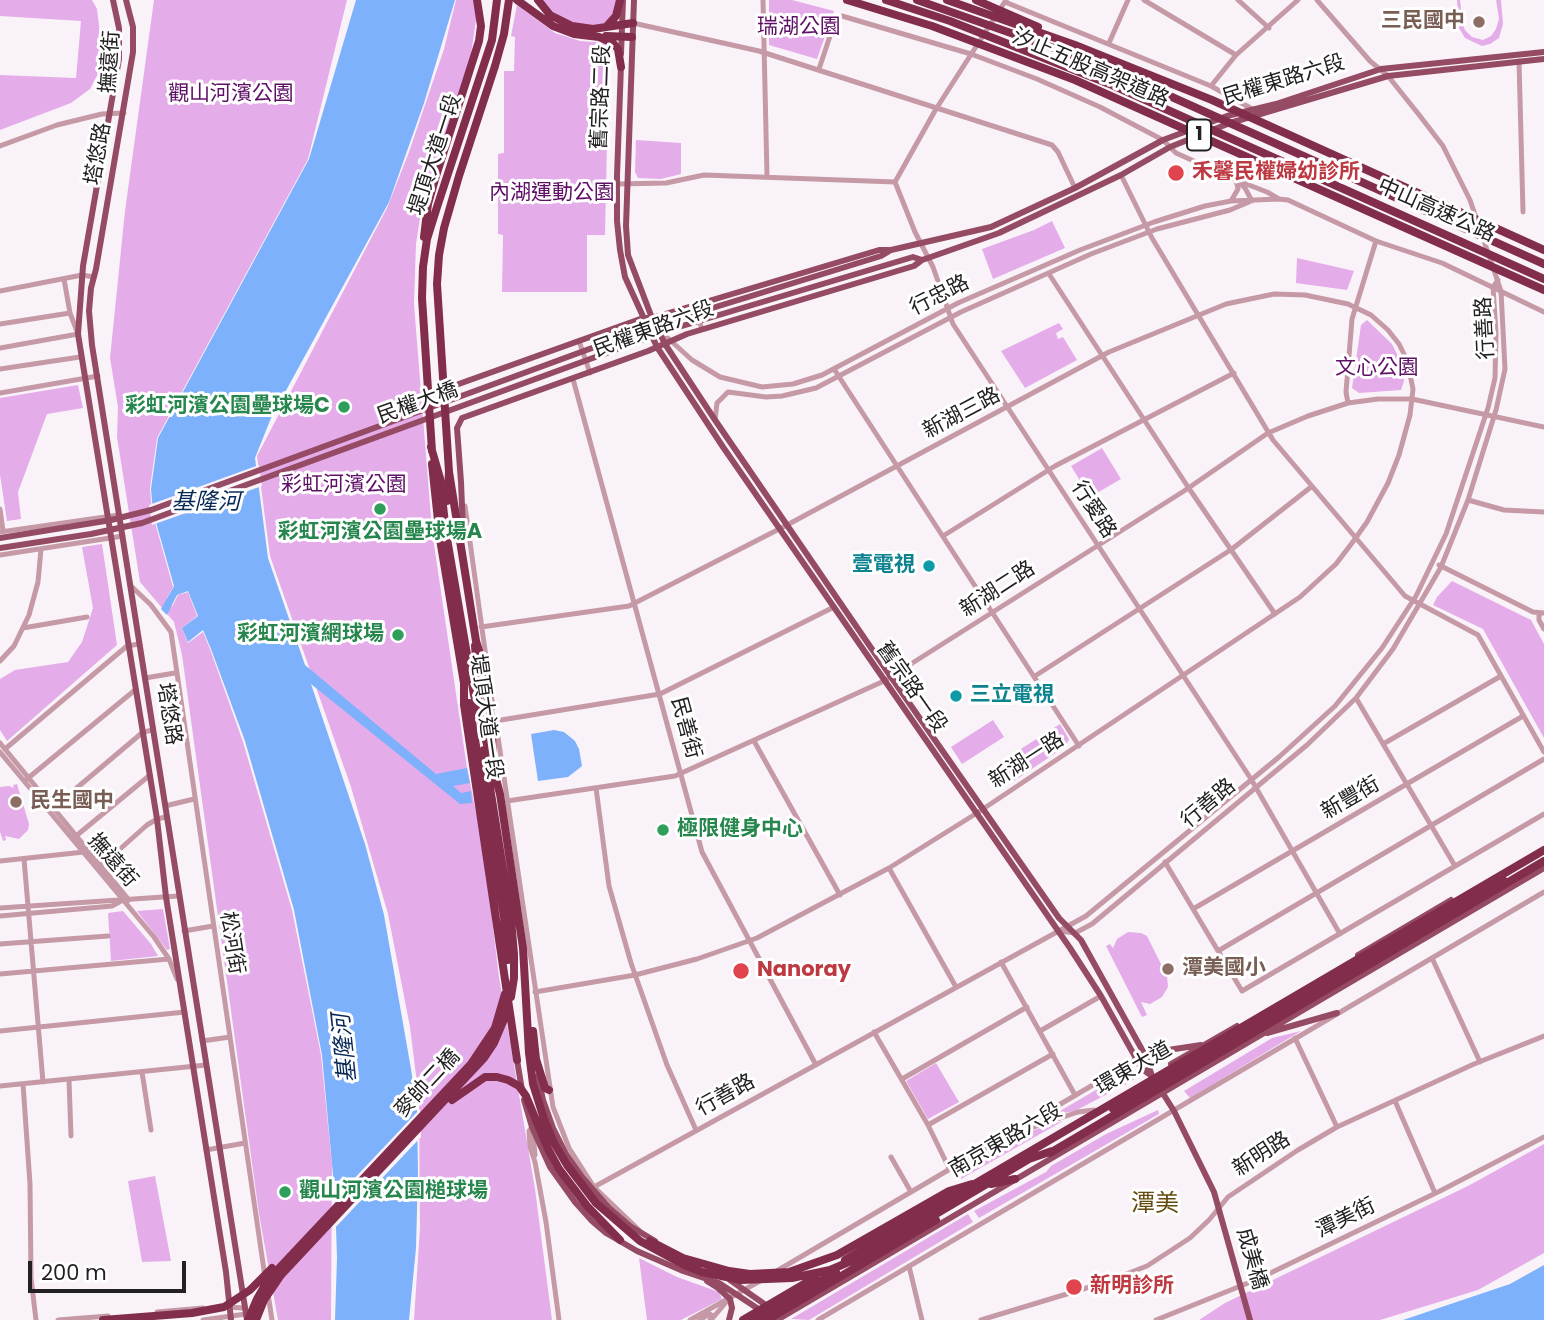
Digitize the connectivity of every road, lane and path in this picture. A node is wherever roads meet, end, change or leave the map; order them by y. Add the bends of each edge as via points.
1 (113, 0) edge
2 (126, 0) edge
3 (477, 0) edge
4 (497, 0) edge
5 (509, 0) edge
6 (538, 0) edge
7 (622, 0) edge
8 (634, 0) edge
9 (763, 0) edge
10 (847, 0) edge
11 (886, 0) edge
12 (917, 0) edge
13 (947, 0) edge
14 (976, 0) edge
15 (1128, 0) edge
16 (1144, 0) edge
17 (1238, 0) edge
18 (1298, 0) edge
19 (1317, 0) edge
20 (1005, 1) edge
21 (520, 2) edge
22 (633, 23) junction
23 (622, 26) junction
24 (605, 27) junction
25 (1269, 28) junction
26 (592, 36) junction
27 (622, 37) junction
28 (632, 37) junction
29 (1109, 43) junction
30 (1075, 45) junction
31 (765, 52) junction
32 (1544, 52) edge
33 (971, 54) junction
34 (1236, 55) junction
35 (1519, 58) junction
36 (1544, 59) edge
37 (621, 67) junction
38 (819, 69) junction
39 (1381, 69) junction
40 (1388, 76) junction
41 (1211, 86) junction
42 (936, 109) junction
43 (1254, 110) junction
44 (110, 113) junction
45 (124, 113) junction
46 (1163, 140) junction
47 (0, 146) edge
48 (1170, 147) junction
49 (1121, 175) junction
50 (767, 176) junction
51 (1236, 180) junction
52 (895, 182) junction
53 (617, 184) junction
54 (628, 184) junction
55 (1075, 188) junction
56 (1279, 199) junction
57 (1231, 201) junction
58 (1252, 201) junction
59 (1523, 212) dead end
60 (1146, 225) junction
61 (1149, 232) junction
62 (1376, 241) junction
63 (920, 243) junction
64 (891, 250) junction
65 (1544, 250) edge
66 (925, 259) junction
67 (1544, 264) edge
68 (423, 267) junction
69 (841, 268) joint
70 (1049, 274) junction
71 (82, 275) junction
72 (94, 277) junction
73 (844, 277) joint
74 (64, 279) junction
75 (1544, 279) edge
76 (1498, 280) junction
77 (1493, 287) junction
78 (1502, 290) junction
79 (1544, 290) edge
80 (0, 291) edge
81 (694, 305) junction
82 (1354, 307) junction
83 (947, 309) junction
84 (1544, 312) edge
85 (70, 313) junction
86 (1199, 314) junction
87 (643, 318) junction
88 (652, 318) junction
89 (950, 318) junction
90 (0, 324) edge
91 (702, 329) junction
92 (78, 334) junction
93 (579, 341) junction
94 (668, 343) junction
95 (657, 347) junction
96 (0, 348) edge
97 (1103, 356) junction
98 (80, 357) junction
99 (0, 369) edge
100 (834, 369) junction
101 (590, 373) junction
102 (1234, 373) junction
103 (98, 376) junction
104 (839, 376) junction
105 (83, 379) junction
106 (572, 379) junction
107 (443, 390) junction
108 (0, 393) edge
109 (428, 395) junction
110 (1412, 399) junction
111 (1348, 403) junction
112 (1007, 408) junction
113 (1485, 415) junction
114 (1493, 417) junction
115 (1143, 419) junction
116 (715, 420) junction
117 (1544, 427) edge
118 (1268, 433) junction
119 (431, 447) junction
120 (898, 466) junction
121 (1048, 470) junction
122 (449, 472) junction
123 (461, 482) junction
124 (1188, 487) junction
125 (1311, 487) junction
126 (444, 494) junction
127 (1468, 500) junction
128 (0, 509) edge
129 (1544, 512) edge
130 (119, 515) junction
131 (108, 517) junction
132 (783, 527) junction
133 (1, 534) edge
134 (122, 536) junction
135 (943, 536) junction
136 (110, 538) junction
137 (1356, 538) junction
138 (461, 542) junction
139 (1098, 545) junction
140 (0, 548) edge
141 (41, 549) junction
142 (1232, 549) junction
143 (0, 555) edge
144 (1433, 562) junction
145 (1441, 566) junction
146 (130, 586) junction
147 (1412, 601) junction
148 (635, 603) junction
149 (1420, 605) junction
150 (834, 607) junction
151 (1140, 609) junction
152 (993, 612) junction
153 (1541, 613) edge
154 (1275, 614) junction
155 (87, 617) dead end
156 (481, 627) junction
157 (23, 628) junction
158 (1544, 629) edge
159 (476, 641) junction
160 (139, 644) junction
161 (127, 646) junction
162 (0, 661) edge
163 (175, 673) junction
164 (1035, 676) junction
165 (1183, 676) junction
166 (1501, 676) junction
167 (145, 678) junction
168 (888, 679) junction
169 (464, 683) junction
170 (135, 690) junction
171 (660, 694) junction
172 (1356, 698) junction
173 (1523, 716) junction
174 (495, 721) junction
175 (153, 730) junction
176 (143, 732) junction
177 (754, 741) junction
178 (0, 743) edge
179 (1383, 744) junction
180 (1079, 746) junction
181 (3, 750) edge
182 (1544, 752) edge
183 (1544, 759) edge
184 (681, 774) junction
185 (150, 775) junction
186 (1251, 779) junction
187 (25, 780) junction
188 (1407, 785) junction
189 (1255, 787) junction
190 (596, 788) junction
191 (194, 799) junction
192 (507, 801) junction
193 (164, 806) junction
194 (53, 808) junction
195 (980, 811) junction
196 (1544, 814) edge
197 (166, 817) junction
198 (157, 819) junction
199 (491, 821) junction
200 (1431, 825) junction
201 (76, 836) junction
202 (75, 845) junction
203 (1542, 849) edge
204 (84, 851) junction
205 (1292, 851) junction
206 (24, 859) junction
207 (0, 860) edge
208 (1544, 860) edge
209 (1165, 862) junction
210 (101, 866) junction
211 (1455, 866) junction
212 (889, 867) junction
213 (1514, 867) junction
214 (1544, 868) edge
215 (1523, 874) junction
216 (1496, 884) junction
217 (1544, 892) edge
218 (1316, 893) junction
219 (840, 895) junction
220 (178, 896) junction
221 (166, 897) junction
222 (126, 900) junction
223 (28, 906) junction
224 (0, 908) edge
225 (1193, 909) junction
226 (28, 914) junction
227 (1425, 915) junction
228 (0, 916) edge
229 (213, 926) junction
230 (1069, 927) junction
231 (184, 931) junction
232 (1058, 931) junction
233 (1435, 931) junction
234 (1075, 933) junction
235 (1340, 934) junction
236 (108, 936) dead end
237 (751, 941) junction
238 (30, 942) junction
239 (0, 944) edge
240 (1218, 951) junction
241 (1432, 958) junction
242 (169, 959) junction
243 (1002, 962) junction
244 (33, 971) junction
245 (0, 974) edge
246 (635, 975) junction
247 (956, 987) junction
248 (535, 992) junction
249 (1101, 996) junction
250 (184, 1002) junction
251 (1287, 1006) junction
252 (1027, 1007) junction
253 (1265, 1010) junction
254 (185, 1012) junction
255 (1336, 1013) junction
256 (38, 1028) junction
257 (0, 1031) edge
258 (1040, 1031) junction
259 (874, 1032) junction
260 (1265, 1033) junction
261 (1544, 1036) edge
262 (230, 1037) junction
263 (1295, 1038) junction
264 (202, 1041) junction
265 (1203, 1045) junction
266 (1053, 1054) junction
267 (1145, 1055) junction
268 (536, 1059) junction
269 (1137, 1059) junction
270 (517, 1060) joint
271 (1480, 1062) junction
272 (206, 1065) junction
273 (816, 1065) junction
274 (194, 1067) junction
275 (142, 1072) junction
276 (902, 1079) junction
277 (69, 1080) junction
278 (1154, 1080) junction
279 (43, 1082) junction
280 (23, 1084) junction
281 (0, 1086) edge
282 (549, 1090) junction
283 (1163, 1093) junction
284 (1075, 1095) junction
285 (1395, 1101) junction
286 (438, 1109) junction
287 (1094, 1110) junction
288 (1174, 1111) junction
289 (548, 1114) junction
290 (928, 1125) junction
291 (532, 1127) junction
292 (1337, 1127) junction
293 (151, 1130) dead end
294 (696, 1130) junction
295 (1012, 1132) junction
296 (71, 1136) dead end
297 (1544, 1137) edge
298 (245, 1143) junction
299 (219, 1148) junction
300 (569, 1148) junction
301 (206, 1150) junction
302 (1052, 1151) junction
303 (891, 1157) dead end
304 (949, 1168) junction
305 (1015, 1179) junction
306 (972, 1184) junction
307 (984, 1185) junction
308 (594, 1187) junction
309 (911, 1192) junction
310 (1435, 1193) junction
311 (939, 1201) junction
312 (1219, 1207) junction
313 (932, 1216) junction
314 (641, 1232) junction
315 (620, 1240) junction
316 (289, 1257) junction
317 (695, 1260) junction
318 (909, 1266) junction
319 (777, 1271) junction
320 (703, 1278) junction
321 (741, 1292) junction
322 (730, 1299) junction
323 (231, 1307) junction
324 (763, 1307) junction
325 (200, 1308) junction
326 (246, 1316) edge
327 (231, 1318) edge
328 (779, 1319) edge
329 (36, 1320) edge
330 (58, 1320) edge
331 (103, 1320) edge
332 (202, 1320) edge
333 (257, 1320) edge
334 (272, 1320) edge
335 (559, 1320) edge
336 (690, 1320) edge
337 (699, 1320) edge
338 (711, 1320) edge
339 (729, 1320) edge
340 (742, 1320) edge
341 (755, 1320) edge
342 (767, 1320) edge
343 (818, 1320) edge
344 (922, 1320) edge
345 (981, 1320) edge
346 (1156, 1320) edge
347 (1250, 1320) edge

1 - 44 main road, 撫遠街 via 120,44
2 - 45 main road, 撫遠街 via 133,52
3 - 68 highway via 479,41 428,204
4 - 68 highway, 堤頂大道一段 via 492,40 436,206
5 - 107 highway, 堤頂大道一段 via 504,34 458,176 439,255
6 - 24 highway via 557,19 582,28
7 - 23 main road, 舊宗路二段
7 - 24 highway via 614,20
8 - 22 main road, 舊宗路二段
9 - 31 street
10 - 79 highway, 汐止五股高架道路 / 1 via 932,26 1075,80
11 - 75 highway, 中山高速公路 / 1 via 1064,65
12 - 67 highway, 中山高速公路 / 1 via 1134,80
13 - 30 highway, 汐止五股高架道路 / 1
14 - 30 highway
15 - 29 street
16 - 34 street
17 - 25 street
18 - 25 street
19 - 39 street
20 - 29 street
20 - 33 street
21 - 26 highway via 553,26
22 - 23 highway
22 - 28 main road, 舊宗路二段
22 - 31 street
23 - 24 highway
23 - 27 main road, 舊宗路二段
25 - 34 street
26 - 27 highway
26 - 37 highway via 616,46
27 - 28 highway
27 - 37 main road, 舊宗路二段
28 - 54 main road, 舊宗路二段
29 - 41 street
30 - 65 highway, 汐止五股高架道路 / 1 via 1212,100
31 - 38 street
31 - 50 street
32 - 35 main road, 民權東路六段
33 - 38 street via 842,16 834,24
33 - 42 street
33 - 46 street via 1087,101
34 - 41 street
35 - 36 main road, 民權東路六段
35 - 39 main road, 民權東路六段
35 - 40 main road, 民權東路六段
35 - 59 street
37 - 53 main road, 舊宗路二段
38 - 42 street
39 - 40 street
39 - 43 main road, 民權東路六段
40 - 48 main road, 民權東路六段 via 1230,123
40 - 76 street via 1443,146 1470,200
41 - 43 street
42 - 52 street
42 - 55 street via 1052,145
43 - 46 main road, 民權東路六段
44 - 45 street, 撫遠街
44 - 47 street, 撫遠街
44 - 71 main road, 塔悠路
45 - 72 main road, 塔悠路
46 - 48 street
46 - 55 main road, 民權東路六段
48 - 49 main road, 民權東路六段
48 - 51 street
49 - 60 street
49 - 66 main road, 民權東路六段 via 999,233
50 - 52 street
50 - 54 street via 704,175
51 - 56 street
51 - 57 street via 1238,189
51 - 58 street
52 - 63 street, 行愛路
53 - 54 street
53 - 87 main road, 舊宗路二段 via 625,277
54 - 88 main road, 舊宗路二段 via 628,255
55 - 63 main road, 民權東路六段 via 991,227
56 - 58 street, 行忠路
56 - 62 street, 行忠路
57 - 58 street, 行忠路
57 - 60 street, 行忠路
58 - 61 street, 行忠路
60 - 61 street
60 - 83 street, 行忠路
61 - 70 street, 行忠路
61 - 86 street
62 - 77 street, 行忠路 via 1442,263
62 - 82 street
63 - 64 main road, 民權東路六段
63 - 66 street, 行愛路
64 - 69 main road, 民權東路六段
64 - 81 main road, 民權東路六段 via 855,256
66 - 73 main road, 民權東路六段 via 913,257
66 - 83 street, 行愛路
66 - 91 main road, 民權東路六段
68 - 109 highway, 堤頂大道一段
69 - 133 main road, 民權大橋 via 641,330 151,510 111,520
70 - 89 street, 行忠路
70 - 97 street
71 - 72 street
71 - 74 street
71 - 92 main road, 塔悠路
72 - 103 main road, 塔悠路 via 89,311
73 - 140 main road, 民權大橋 via 672,329 142,523
74 - 80 street
74 - 85 street
76 - 77 street, 行善路
76 - 78 street, 行善路
77 - 78 street, 行忠路
77 - 113 street, 行善路 via 1495,371
78 - 84 street, 行忠路
78 - 114 street, 行善路 via 1504,369
81 - 88 main road, 民權東路六段
81 - 91 street
82 - 86 street, 新湖三路 via 1316,297 1274,294
82 - 110 street, 新湖三路 via 1371,315 1399,344 1411,376
82 - 111 street
83 - 89 street, 行愛路
83 - 100 street, 行忠路
85 - 90 street
85 - 92 street
86 - 97 street, 新湖三路
86 - 102 street
87 - 88 main road, 民權東路六段
87 - 93 main road, 民權東路六段
87 - 95 main road, 舊宗路一段
88 - 94 main road, 舊宗路一段
89 - 104 street, 行忠路
89 - 112 street, 行愛路
91 - 94 main road, 民權東路六段
92 - 96 street
92 - 98 main road, 塔悠路
93 - 101 street
93 - 107 main road, 民權東路六段
94 - 95 main road, 民權東路六段
94 - 100 street, 行忠路 via 707,371 747,385 777,387
94 - 116 main road, 舊宗路一段
95 - 101 main road, 民權東路六段
95 - 132 main road, 舊宗路一段
97 - 112 street, 新湖三路
97 - 115 street
98 - 99 street
98 - 105 main road, 塔悠路
100 - 104 street
101 - 106 main road, 民權東路六段
102 - 115 street
102 - 118 street
103 - 105 street
103 - 130 main road, 塔悠路
104 - 116 street, 行忠路 via 816,388 782,396 728,393 717,402
104 - 120 street
105 - 108 street
105 - 131 main road, 塔悠路
106 - 123 main road, 民權東路六段 via 462,418 457,428
106 - 148 street, 民善街
107 - 109 main road, 民權東路六段
107 - 122 highway, 堤頂大道一段
109 - 119 highway, 堤頂大道一段
110 - 111 street, 新湖二路
110 - 113 street, 新湖二路
110 - 137 street, 新湖一路 via 1392,473
111 - 118 street, 新湖二路
112 - 120 street, 新湖三路
112 - 121 street, 行愛路
113 - 114 street, 新湖二路
113 - 144 street, 行善路
114 - 117 street, 新湖二路
114 - 127 street, 行善路
115 - 121 street
115 - 124 street
116 - 132 main road, 舊宗路一段
118 - 124 street, 新湖二路
118 - 125 street
119 - 126 highway
119 - 169 highway, 堤頂大道一段 via 440,539
120 - 132 street, 新湖三路
120 - 135 street
121 - 135 street
121 - 139 street, 行愛路
122 - 126 highway
122 - 138 highway, 堤頂大道一段
123 - 138 main road
123 - 156 street, 堤頂大道一段
124 - 139 street, 新湖二路
124 - 142 street
125 - 137 street
125 - 142 street
126 - 302 highway via 470,677 500,794 519,912 533,1084 554,1143 596,1203 640,1241 702,1272 741,1280 792,1278 859,1258 1029,1159
126 - 306 highway via 478,696 505,792 524,911 538,1083 557,1139 583,1180 620,1219 660,1247 706,1266 750,1274 789,1272 822,1262 949,1191
127 - 129 street via 1504,510
127 - 145 street, 行善路
128 - 133 street
130 - 131 street
130 - 134 main road, 塔悠路
131 - 133 street
131 - 136 main road, 塔悠路
132 - 148 street, 新湖三路
132 - 150 main road, 舊宗路一段
132 - 168 main road, 舊宗路一段
134 - 136 street
134 - 146 main road, 塔悠路
135 - 152 street
136 - 141 street
136 - 161 main road, 塔悠路
137 - 147 street
137 - 154 street, 新湖一路 via 1336,564
138 - 159 highway, 堤頂大道一段
139 - 151 street, 行愛路
139 - 152 street, 新湖二路
141 - 143 street
141 - 157 street via 38,582
142 - 151 street
142 - 154 street
144 - 145 street
144 - 147 street, 行善路
145 - 149 street, 行善路
145 - 153 street
146 - 160 main road, 塔悠路
146 - 163 street, 松河街 via 171,632
147 - 149 street
147 - 186 street, 行善路 via 1348,693
148 - 156 street, 新湖三路
148 - 171 street, 民善街
149 - 166 street via 1478,635
149 - 172 street, 行善路
150 - 168 main road, 舊宗路一段
150 - 171 street
151 - 164 street
151 - 165 street, 行愛路
152 - 164 street
152 - 168 street, 新湖二路
153 - 158 street
154 - 165 street, 新湖一路
155 - 157 street
156 - 174 street, 堤頂大道一段
157 - 162 street
159 - 199 highway
159 - 268 highway, 堤頂大道一段 via 491,718
160 - 161 street
160 - 167 main road, 塔悠路
161 - 170 main road, 塔悠路
161 - 181 street
163 - 167 street
163 - 191 street, 松河街
164 - 180 street
165 - 180 street, 新湖一路
165 - 186 street, 行愛路
166 - 173 street
166 - 179 street
167 - 175 main road, 塔悠路
168 - 177 street, 新湖二路
168 - 195 main road, 舊宗路一段
169 - 199 highway
169 - 270 highway, 堤頂大道一段
170 - 176 main road, 塔悠路
170 - 187 street
171 - 174 street
171 - 184 street, 民善街
172 - 179 street
172 - 189 street, 行善路
173 - 182 street
173 - 188 street, 新豐街
174 - 192 street, 堤頂大道一段
175 - 176 street
175 - 193 main road, 塔悠路
176 - 185 main road, 塔悠路
176 - 194 street
177 - 184 street, 新湖二路
177 - 219 street
178 - 181 street, 撫遠街
179 - 188 street
180 - 195 street, 新湖一路
181 - 187 street, 撫遠街
183 - 200 street
184 - 190 street, 新湖二路
184 - 237 street, 民善街 via 702,852
185 - 198 main road, 塔悠路
185 - 201 street
186 - 189 street, 行愛路
186 - 230 street, 行善路
187 - 194 street, 撫遠街
187 - 202 street, 撫遠街
188 - 200 street
188 - 205 street, 新豐街
189 - 205 street, 行愛路
189 - 209 street, 行善路
190 - 192 street, 新湖二路
190 - 246 street via 609,886
191 - 193 street
191 - 229 street, 松河街
192 - 248 street, 堤頂大道一段
193 - 197 main road, 塔悠路
194 - 201 street, 撫遠街
195 - 212 street, 新湖一路
195 - 230 main road, 舊宗路一段
195 - 232 main road, 舊宗路一段
196 - 211 street
197 - 198 street
197 - 220 main road, 塔悠路
198 - 210 street
198 - 221 main road, 塔悠路
199 - 286 highway, 麥帥二橋 via 514,954 511,1000 484,1058
199 - 316 highway, 麥帥二橋 via 508,962 504,1003 495,1028 462,1074
200 - 211 street
200 - 218 street
201 - 202 street
201 - 204 street, 撫遠街
202 - 204 street, 撫遠街
203 - 208 street
203 - 213 highway, 環東大道
203 - 227 main road, 南京東路六段
204 - 206 street
204 - 210 street, 撫遠街
204 - 222 street, 撫遠街
205 - 218 street, 行愛路
205 - 225 street, 新豐街
206 - 207 street
206 - 223 street
208 - 215 highway, 環東大道
209 - 225 street
209 - 234 street, 行善路
210 - 222 street, 撫遠街
211 - 235 street
212 - 219 street, 新湖一路
212 - 247 street
213 - 216 highway
213 - 306 highway, 環東大道
214 - 233 main road, 南京東路六段
215 - 216 highway
215 - 302 highway, 環東大道
216 - 251 highway
217 - 241 street
218 - 235 street, 行愛路
218 - 240 street
219 - 237 street, 新湖一路
220 - 221 street
220 - 231 main road, 塔悠路
221 - 222 street
221 - 250 main road, 塔悠路
222 - 223 street
222 - 226 street via 112,906
222 - 242 street, 撫遠街
223 - 224 street
223 - 226 street
225 - 240 street
226 - 228 street
226 - 238 street
227 - 233 main road
227 - 253 main road, 南京東路六段
229 - 231 street
229 - 262 street, 松河街
230 - 232 street, 行善路
230 - 234 main road, 舊宗路一段
231 - 264 main road, 塔悠路
232 - 234 street
232 - 243 street, 行善路
232 - 249 main road, 舊宗路一段
233 - 260 main road, 南京東路六段
234 - 267 main road, 舊宗路一段
235 - 240 street via 1242,991
236 - 238 street
237 - 246 street, 新湖一路
237 - 273 street, 民善街
238 - 239 street
238 - 244 street
241 - 255 street
241 - 271 street
242 - 244 street
242 - 250 street, 撫遠街
243 - 247 street, 行善路
243 - 252 street
244 - 245 street
244 - 256 street
246 - 248 street, 新湖一路
246 - 294 street
247 - 259 street, 行善路
248 - 282 street, 堤頂大道一段
249 - 258 street
249 - 269 main road, 舊宗路一段
250 - 254 main road, 塔悠路
251 - 253 highway
251 - 278 highway
252 - 258 street
252 - 276 street
253 - 265 main road, 南京東路六段
254 - 256 street
254 - 274 main road, 塔悠路
255 - 260 main road
255 - 263 street
256 - 257 street
256 - 279 street
258 - 266 street
259 - 273 street, 行善路
259 - 276 street
260 - 283 main road, 南京東路六段
261 - 271 street, 新明路
262 - 264 street
262 - 298 street, 松河街
263 - 288 street
263 - 292 street
264 - 272 main road, 塔悠路
265 - 267 main road
265 - 278 main road, 南京東路六段
266 - 284 street
266 - 290 street
267 - 278 main road, 舊宗路一段
268 - 282 highway
268 - 289 main road, 堤頂大道一段
269 - 278 main road, 舊宗路一段
269 - 284 street, 南京東路六段
270 - 291 main road, 堤頂大道一段
271 - 285 street, 新明路
272 - 274 street
272 - 299 main road, 塔悠路
273 - 294 street, 行善路
274 - 275 street
274 - 301 main road, 塔悠路
275 - 277 street
275 - 293 street
276 - 290 street
277 - 279 street
277 - 296 street
278 - 283 main road, 舊宗路一段
278 - 287 main road, 南京東路六段
278 - 307 highway
279 - 280 street
280 - 281 street
280 - 329 street
282 - 300 street, 堤頂大道一段
283 - 288 main road, 舊宗路一段
283 - 305 main road, 南京東路六段
284 - 295 street, 南京東路六段
285 - 292 street, 新明路
285 - 310 street
286 - 315 highway via 485,1077 519,1086 559,1169
286 - 333 highway, 麥帥二橋 via 281,1275
287 - 295 street
287 - 311 main road, 南京東路六段
288 - 312 main road, 成美橋
288 - 318 street
289 - 291 main road
289 - 300 main road
289 - 314 main road, 堤頂大道一段 via 582,1177 609,1208
290 - 304 street
291 - 315 main road, 堤頂大道一段 via 568,1194 592,1221
291 - 335 street
292 - 312 street, 新明路
294 - 308 street, 行善路
295 - 304 street, 南京東路六段
297 - 310 street, 潭美街
298 - 299 street
298 - 334 street, 松河街
299 - 301 street
299 - 326 main road, 塔悠路
300 - 308 street, 堤頂大道一段
301 - 323 main road, 塔悠路
302 - 342 highway, 環東大道
303 - 309 street
304 - 309 street, 南京東路六段
305 - 307 highway
305 - 328 main road, 南京東路六段
306 - 340 highway, 環東大道
307 - 313 highway
308 - 314 street, 堤頂大道一段
309 - 319 street, 南京東路六段
310 - 346 street, 潭美街 via 1258,1279
311 - 313 highway
311 - 324 main road, 南京東路六段
312 - 345 street, 新明路 via 1191,1238 1147,1266
312 - 347 main road, 成美橋
313 - 341 highway
314 - 317 main road, 堤頂大道一段
315 - 320 main road, 堤頂大道一段
316 - 326 highway, 麥帥二橋
316 - 331 highway via 224,1307
317 - 319 main road via 751,1273
317 - 321 main road, 堤頂大道一段
318 - 343 street
318 - 344 street
319 - 321 street, 南京東路六段
320 - 321 main road, 堤頂大道一段
320 - 322 main road
321 - 322 street, 南京東路六段
321 - 324 main road, 堤頂大道一段
322 - 336 street, 南京東路六段
322 - 338 street
322 - 339 main road
323 - 325 street
323 - 326 street
323 - 327 main road, 塔悠路
324 - 328 main road, 堤頂大道一段
324 - 340 main road, 南京東路六段
325 - 330 street
325 - 332 street
326 - 327 street
327 - 332 street
337 - 338 street via 710,1314

